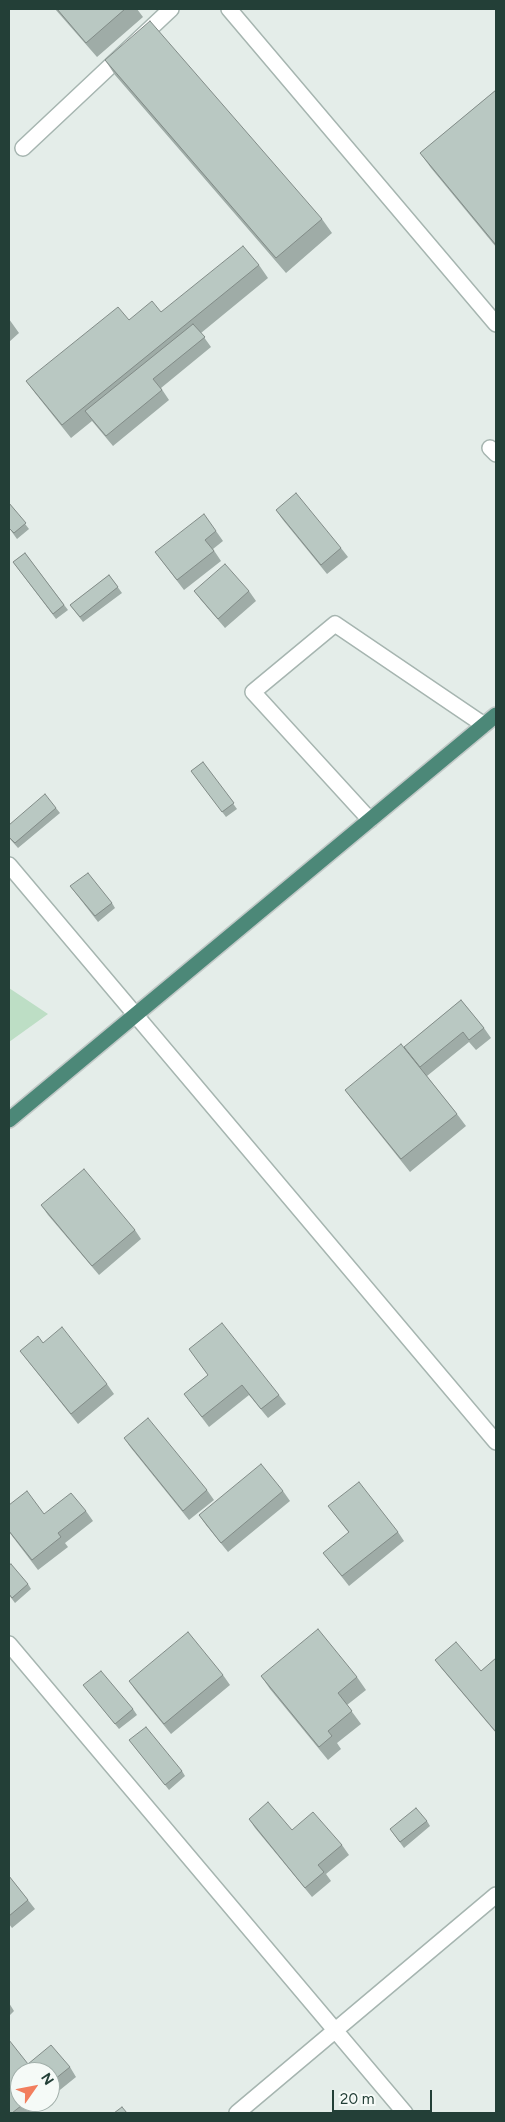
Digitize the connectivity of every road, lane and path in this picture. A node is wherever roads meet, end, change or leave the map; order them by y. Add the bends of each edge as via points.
1 (170, 9) edge
2 (229, 9) edge
3 (22, 148) dead end
4 (496, 324) edge
5 (496, 715) edge
6 (484, 725) junction
7 (370, 820) junction
8 (9, 865) edge
9 (135, 1015) junction
10 (9, 1120) edge
11 (496, 1442) edge
12 (9, 1644) edge
13 (496, 1895) edge
14 (334, 2030) junction
15 (237, 2113) edge
16 (405, 2113) edge

1 - 3 street
2 - 4 street
5 - 6 highway
6 - 7 highway
6 - 7 street via 335,624 253,692
7 - 9 highway
8 - 9 street
9 - 10 highway
9 - 11 street
12 - 14 street
13 - 14 street
14 - 15 street
14 - 16 street

